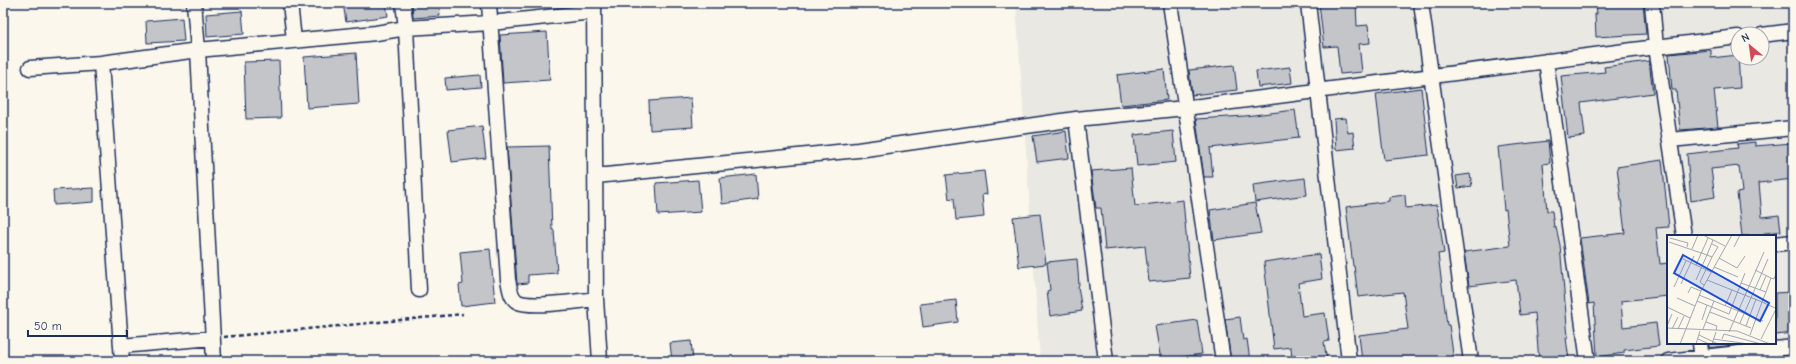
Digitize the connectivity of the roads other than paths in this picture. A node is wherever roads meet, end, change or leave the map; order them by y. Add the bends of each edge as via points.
1 (194, 3) edge
2 (290, 3) edge
3 (403, 3) edge
4 (489, 3) edge
5 (1170, 3) edge
6 (1308, 3) edge
7 (1421, 3) edge
8 (1652, 3) edge
9 (594, 8) edge
10 (491, 23) junction
11 (406, 28) junction
12 (1793, 31) edge
13 (1770, 34) edge
14 (1730, 38) edge
15 (294, 40) junction
16 (1656, 47) junction
17 (198, 50) junction
18 (1546, 61) junction
19 (101, 63) junction
20 (30, 68) dead end
21 (1432, 76) junction
22 (1318, 91) junction
23 (1185, 108) junction
24 (1076, 120) junction
25 (1793, 128) edge
26 (1670, 140) junction
27 (596, 176) junction
28 (1684, 235) edge
29 (1793, 242) edge
30 (1776, 244) edge
31 (419, 290) dead end
32 (596, 299) junction
33 (212, 338) junction
34 (121, 346) junction
35 (1793, 347) edge
36 (1701, 353) edge
37 (122, 361) edge
38 (214, 361) edge
39 (600, 361) edge
40 (1106, 361) edge
41 (1223, 361) edge
42 (1349, 361) edge
43 (1471, 361) edge
44 (1588, 361) edge
45 (1668, 361) edge

1 - 17 street
2 - 15 street
3 - 11 street
4 - 10 street
5 - 23 street
6 - 22 street
7 - 21 street
8 - 16 street
9 - 10 street
9 - 27 street
10 - 11 street
10 - 32 street via 508,280 512,296 519,302 532,304
11 - 15 street
11 - 31 street
12 - 13 street
14 - 16 street
15 - 17 street
16 - 18 street
16 - 26 street
17 - 19 street
17 - 33 street
18 - 21 street
18 - 44 street
19 - 20 street
19 - 34 street
21 - 22 street
21 - 43 street
22 - 23 street
22 - 42 street
23 - 24 street
23 - 41 street
24 - 27 street via 858,150
24 - 40 street
25 - 26 street
26 - 28 street
27 - 32 street
29 - 30 street
32 - 39 street
33 - 34 street
33 - 38 street
34 - 37 street
35 - 36 street
36 - 45 street

